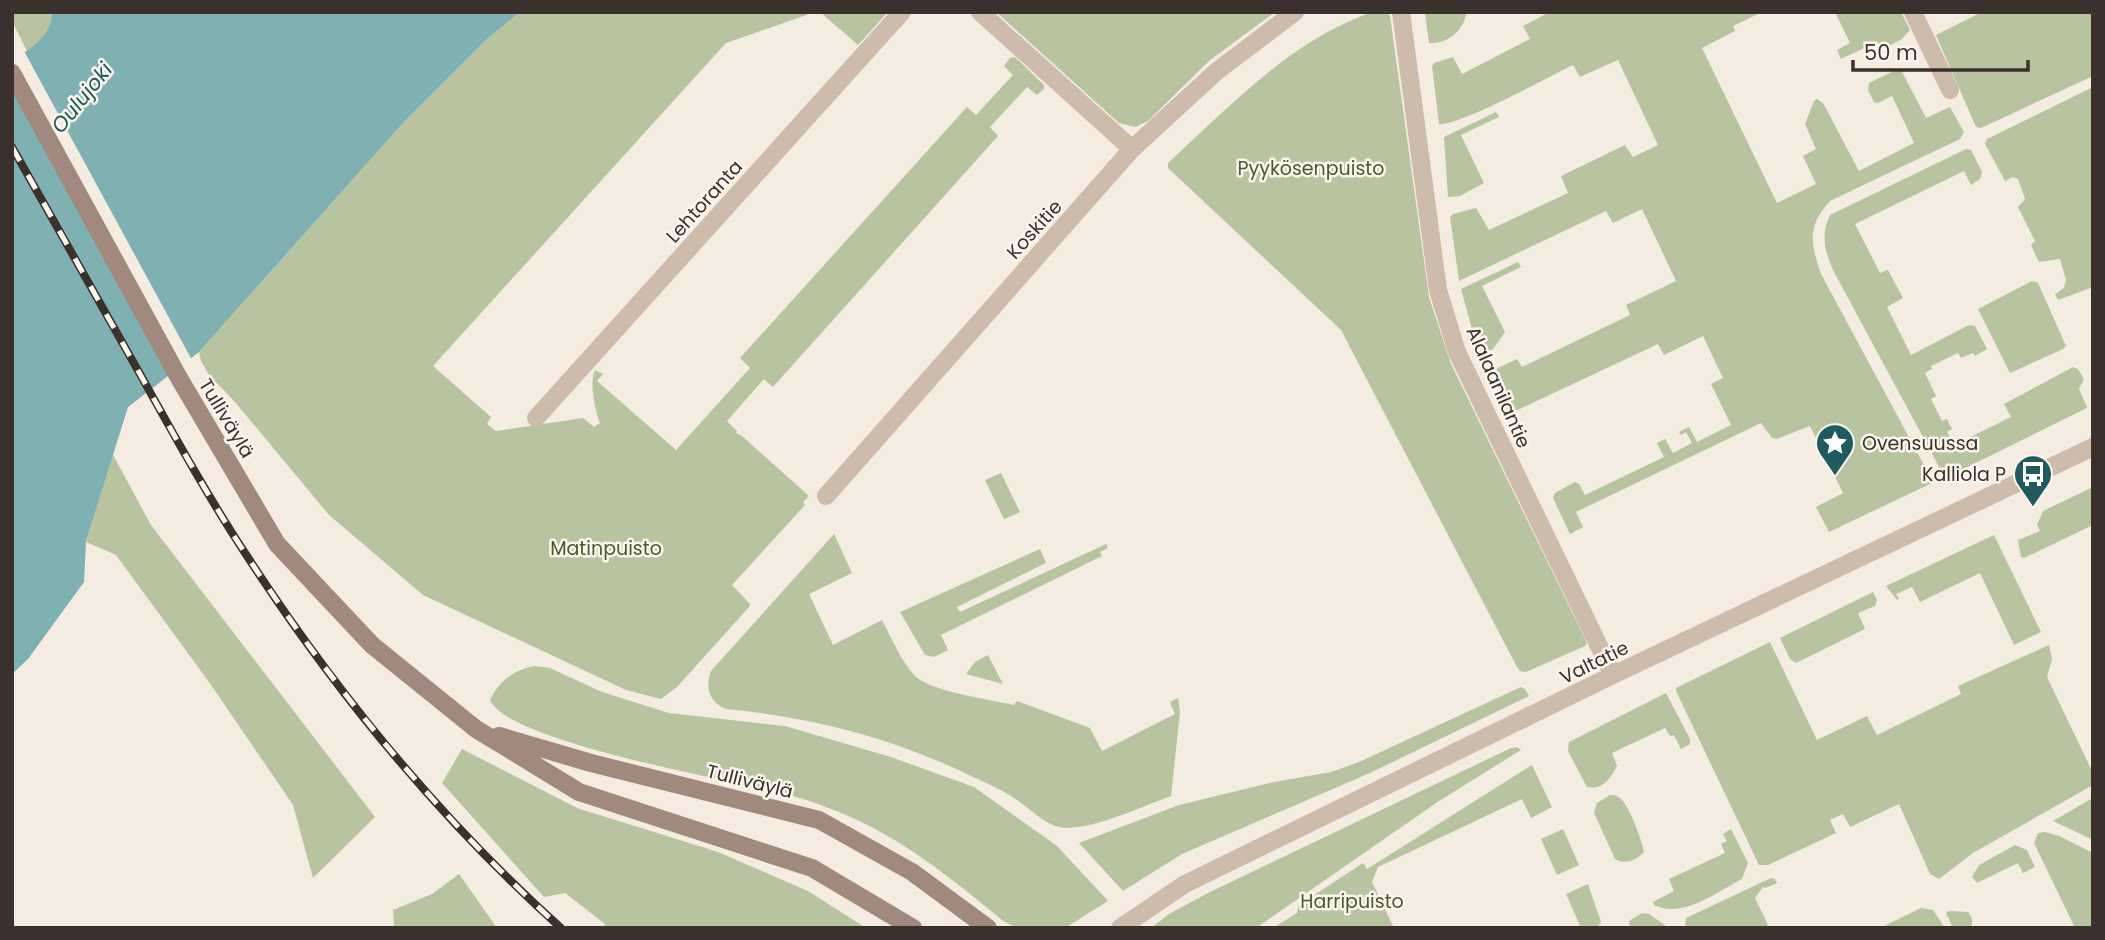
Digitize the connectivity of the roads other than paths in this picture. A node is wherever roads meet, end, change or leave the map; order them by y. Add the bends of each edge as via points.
1 (902, 12) edge
2 (979, 12) edge
3 (1295, 12) edge
4 (1401, 12) edge
5 (1913, 12) edge
6 (12, 74) edge
7 (1950, 90) dead end
8 (1132, 149) junction
9 (536, 418) dead end
10 (2093, 447) edge
11 (826, 496) dead end
12 (1614, 675) junction
13 (477, 729) junction
14 (913, 928) edge
15 (988, 928) edge
16 (1120, 928) edge

1 - 9 street, Lehtoranta
2 - 8 street
3 - 8 street, Koskitie via 1217,71
4 - 12 street, Alalaanilantie via 1438,290 1457,352
5 - 7 street
6 - 13 main road, Tulliväylä via 179,378 277,544 372,645
8 - 11 street, Koskitie
10 - 12 street, Valtatie
12 - 16 street, Valtatie via 1185,884
13 - 14 main road, Tulliväylä via 579,792 812,868
13 - 15 main road, Tulliväylä via 591,763 819,820 912,872

